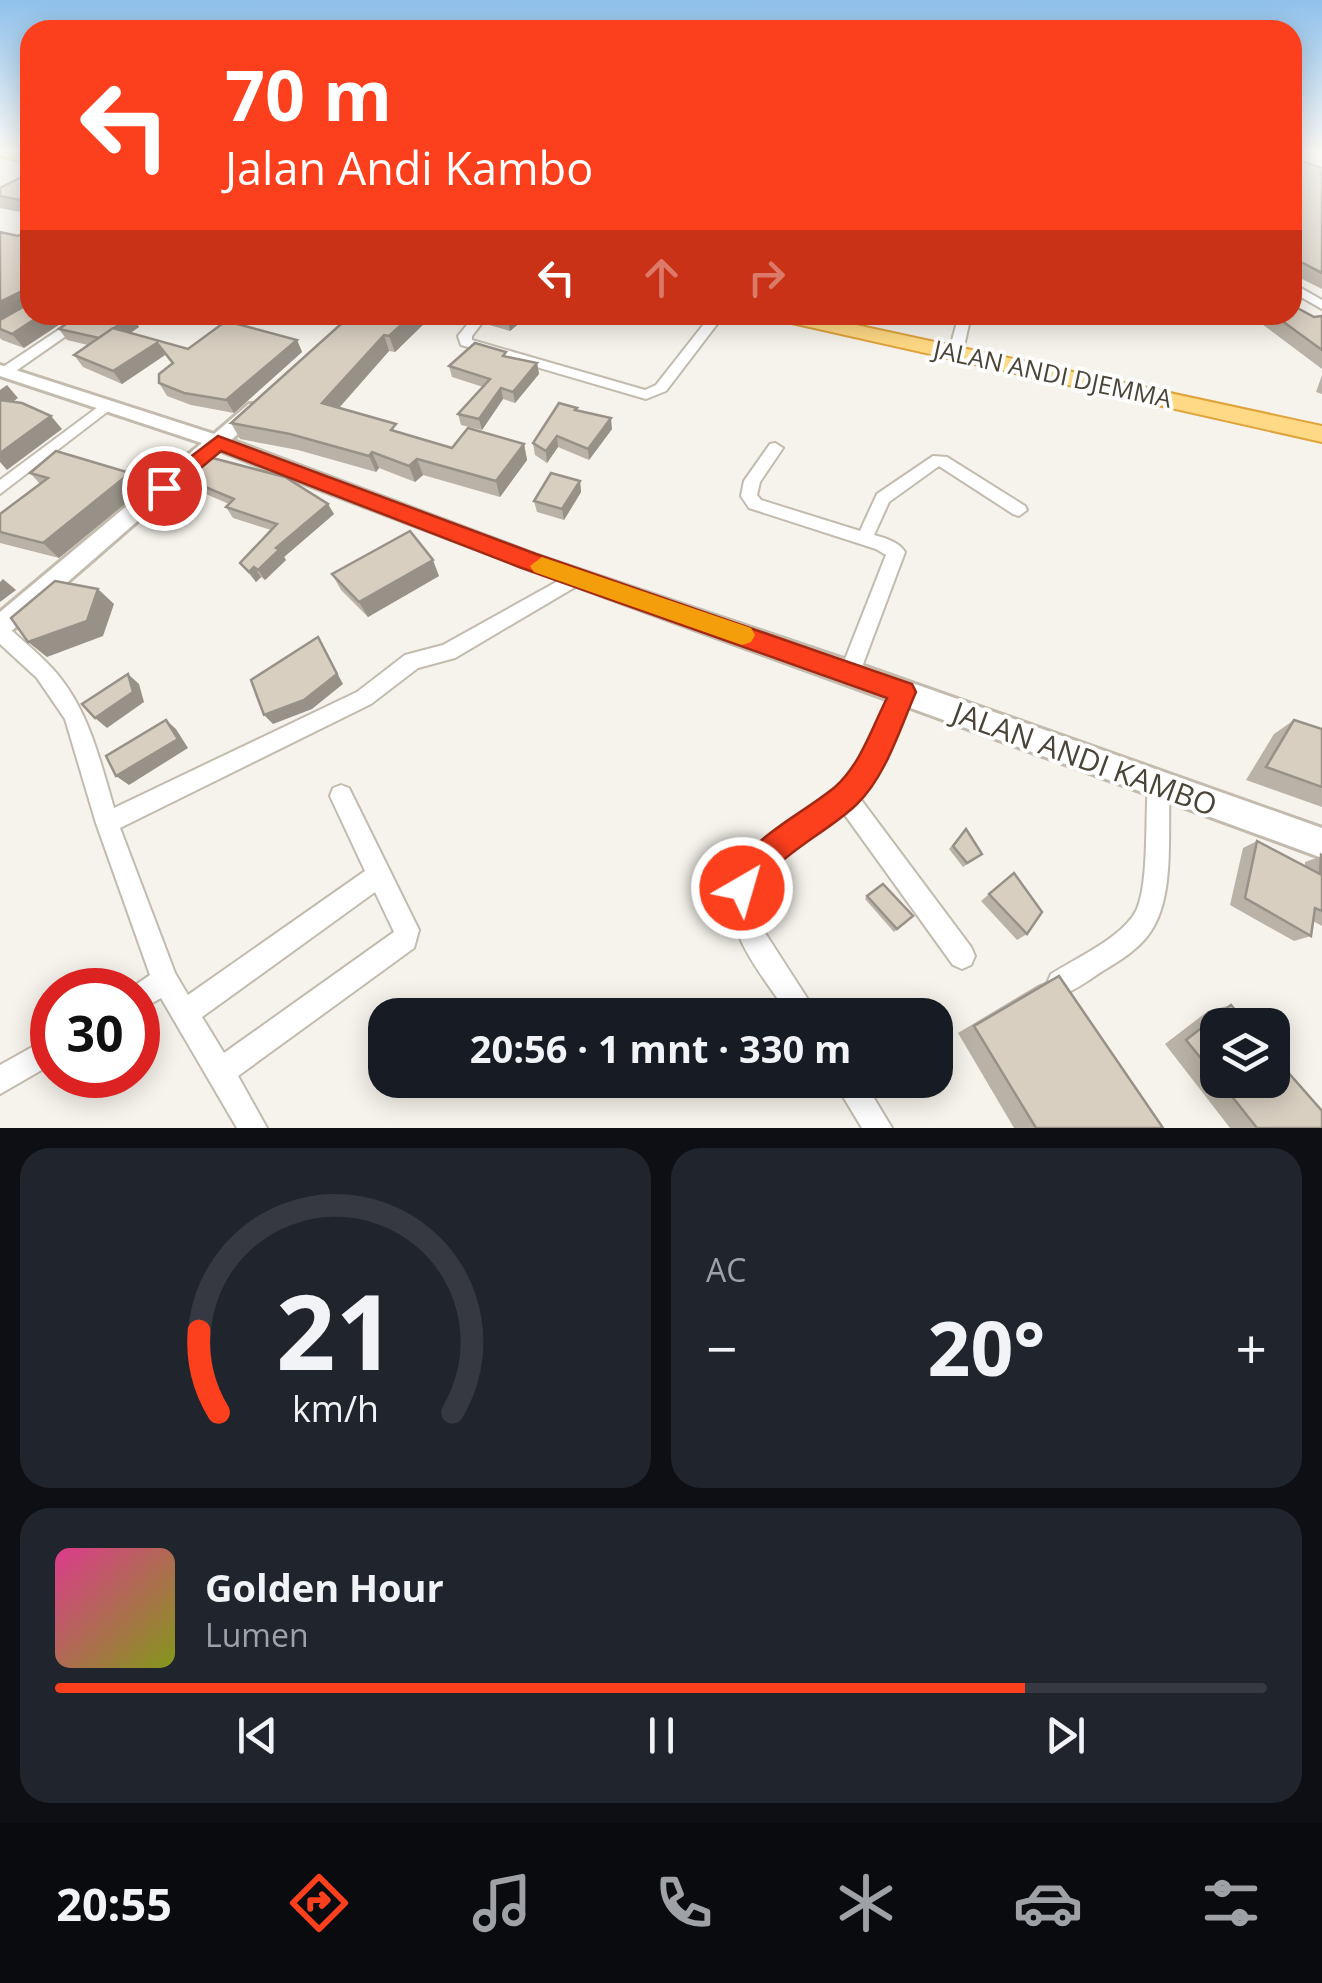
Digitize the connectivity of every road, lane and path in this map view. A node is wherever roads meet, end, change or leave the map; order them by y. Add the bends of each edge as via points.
1 (76, 325) edge
2 (474, 325) edge
3 (710, 325) edge
4 (839, 325) edge
5 (874, 325) edge
6 (963, 325) edge
7 (957, 346) junction
8 (5, 375) edge
9 (275, 391) edge
10 (106, 406) junction
11 (1296, 421) junction
12 (1322, 422) edge
13 (1322, 434) edge
14 (218, 442) junction
15 (775, 448) dead end
16 (0, 488) edge
17 (1019, 510) dead end
18 (864, 538) junction
19 (576, 578) junction
20 (0, 629) edge
21 (850, 672) junction
22 (903, 692) junction
23 (1159, 786) junction
24 (341, 796) dead end
25 (845, 796) junction
26 (106, 823) junction
27 (1322, 843) edge
28 (379, 875) junction
29 (962, 956) dead end
30 (165, 981) junction
31 (1060, 983) edge
32 (160, 984) edge
33 (794, 998) edge
34 (184, 1014) junction
35 (30, 1062) edge
36 (222, 1071) junction
37 (0, 1080) edge
38 (859, 1098) edge
39 (253, 1128) edge
40 (878, 1128) edge

1 - 8 street
2 - 3 street via 466,342 646,395 661,388
4 - 7 highway, JALAN ANDI DJEMMA
5 - 7 highway, JALAN ANDI DJEMMA
6 - 7 street
7 - 11 highway, JALAN ANDI DJEMMA
8 - 10 street, JALAN ANDI KAMBO
9 - 14 street
10 - 14 street, JALAN ANDI KAMBO
10 - 16 street
11 - 12 highway, JALAN ANDI DJEMMA
11 - 13 highway, JALAN ANDI DJEMMA
14 - 19 street, JALAN ANDI KAMBO
14 - 20 street
15 - 18 street via 752,481 751,501
17 - 18 street via 933,461 883,498
18 - 21 street via 896,552
19 - 21 street, JALAN ANDI KAMBO
19 - 26 street via 448,652 412,662 364,698
20 - 26 street via 44,672 72,714
21 - 22 street, JALAN ANDI KAMBO
22 - 23 street, JALAN ANDI KAMBO
22 - 25 street via 862,778
23 - 27 street, JALAN ANDI KAMBO
23 - 31 street via 1152,900 1145,918
24 - 28 street
25 - 29 street
25 - 33 street via 774,848 742,888 744,920
26 - 30 street
28 - 34 street
28 - 36 street via 407,930 405,939
30 - 32 street
30 - 34 street
34 - 36 street
35 - 37 street
36 - 39 street
38 - 40 street

